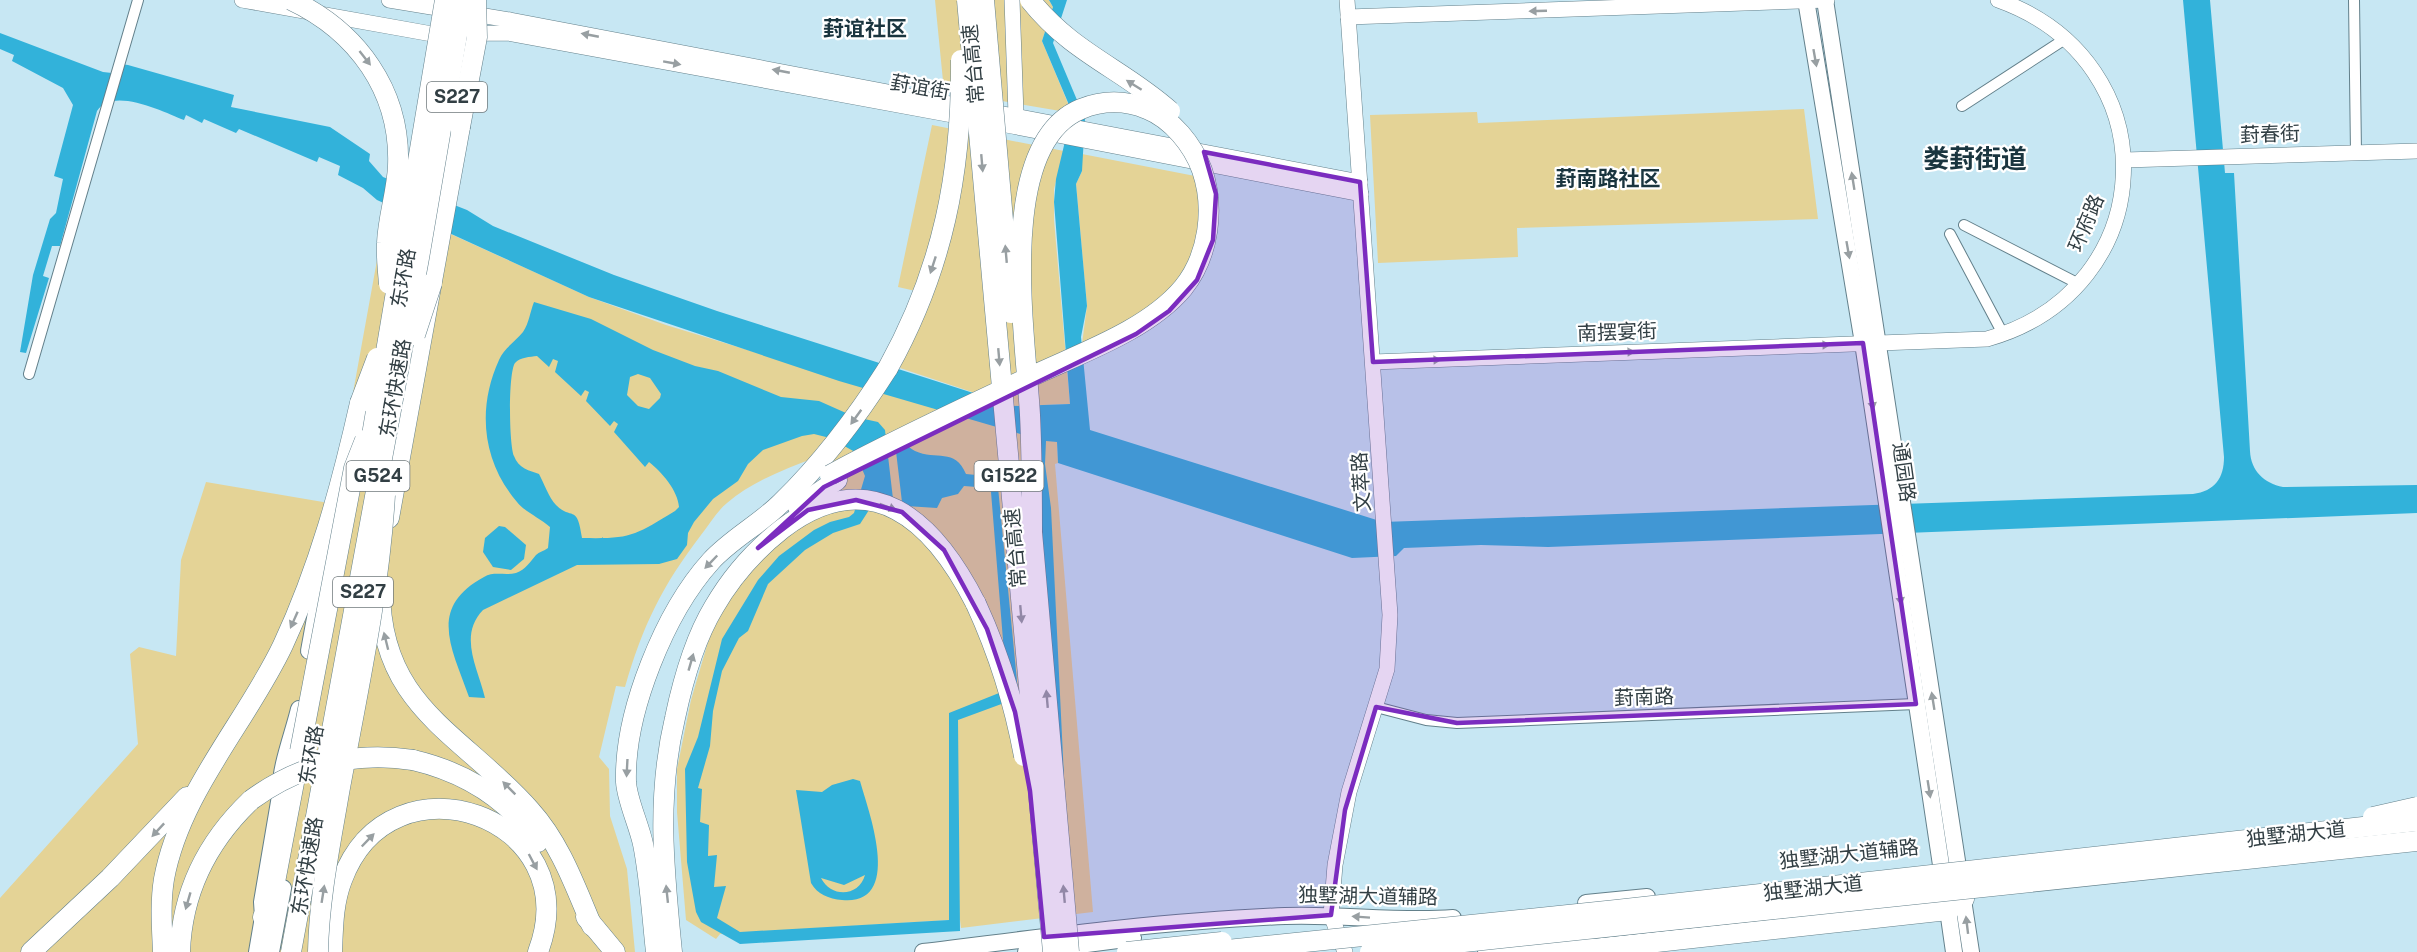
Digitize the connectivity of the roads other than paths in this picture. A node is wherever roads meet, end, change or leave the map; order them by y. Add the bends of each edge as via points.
1 (138, 0) edge
2 (291, 0) edge
3 (389, 0) edge
4 (484, 0) edge
5 (959, 0) edge
6 (967, 0) edge
7 (984, 0) edge
8 (1002, 0) edge
9 (1012, 0) edge
10 (1030, 0) edge
11 (1347, 0) edge
12 (1825, 0) edge
13 (1998, 0) edge
14 (2354, 0) edge
15 (249, 1) edge
16 (1806, 1) edge
17 (440, 3) edge
18 (471, 3) edge
19 (1348, 17) junction
20 (372, 25) junction
21 (469, 31) junction
22 (432, 34) junction
23 (2065, 39) junction
24 (1962, 106) dead end
25 (1012, 118) junction
26 (2417, 151) edge
27 (2356, 153) junction
28 (2125, 160) junction
29 (1361, 188) junction
30 (1964, 225) dead end
31 (1950, 234) dead end
32 (432, 283) junction
33 (2079, 284) junction
34 (391, 323) junction
35 (2003, 334) junction
36 (1870, 343) junction
37 (1373, 362) junction
38 (29, 374) dead end
39 (384, 409) junction
40 (828, 474) junction
41 (354, 483) junction
42 (384, 489) junction
43 (1032, 533) junction
44 (1900, 538) junction
45 (758, 548) junction
46 (381, 561) junction
47 (1916, 704) junction
48 (1376, 707) junction
49 (210, 769) junction
50 (2417, 807) edge
51 (2417, 813) edge
52 (2417, 821) edge
53 (2330, 830) junction
54 (2417, 841) edge
55 (2417, 850) edge
56 (1959, 863) junction
57 (1941, 865) junction
58 (1953, 895) junction
59 (1331, 915) junction
60 (1806, 916) junction
61 (263, 917) junction
62 (1410, 920) junction
63 (592, 926) junction
64 (1754, 927) junction
65 (1784, 928) junction
66 (1075, 943) edge
67 (1370, 946) edge
68 (1026, 948) edge
69 (31, 952) edge
70 (164, 952) edge
71 (180, 952) edge
72 (257, 952) edge
73 (271, 952) edge
74 (279, 952) edge
75 (291, 952) edge
76 (297, 952) edge
77 (318, 952) edge
78 (333, 952) edge
79 (538, 952) edge
80 (615, 952) edge
81 (656, 952) edge
82 (672, 952) edge
83 (923, 952) edge
84 (1045, 952) edge
85 (1053, 952) edge
86 (1127, 952) edge
87 (1208, 952) edge
88 (1345, 952) edge
89 (1486, 952) edge
90 (1566, 952) edge
91 (1954, 952) edge
92 (1971, 952) edge

1 - 38 street
2 -> 34 highway, bridge via 325,20 352,43 374,71 392,110 399,157 387,242
3 - 17 main road, 葑谊街
4 - 18 main road
5 -> 40 highway, bridge via 960,144 940,245 917,311 888,368 850,426
6 -> 85 highway, 常台高速 / G1522, bridge
43 -> 7 highway, 常台高速 / G1522, bridge
8 - 25 main road
9 - 25 main road
40 -> 10 highway, bridge via 933,430 1145,329 1187,294 1210,250 1216,218 1215,187 1209,162 1196,140 1159,102 1073,43
11 - 19 main road, 文萃路
12 - 16 main road
36 -> 12 main road, 通园路
13 - 23 main road, 环府路 via 2022,8
14 - 27 street
15 - 20 main road
15 - 20 main road via 271,12 348,29
16 -> 19 main road
16 -> 36 main road, 通园路
17 - 18 main road, 葑谊街
17 - 22 main road, 东环路 / S227
17 - 34 highway, 东环快速路 / G524, bridge
18 - 21 main road, 东环路 / S227
25 -> 18 main road, 葑谊街
18 - 32 highway, bridge via 477,38
18 - 39 highway, 东环快速路 / G524, bridge via 455,56
19 - 29 main road, 文萃路
20 - 22 main road, 葑谊街
21 - 22 main road, 葑谊街
21 -> 25 main road, 葑谊街 via 508,33
21 - 42 main road, 东环路 / S227
22 - 41 main road, 东环路 / S227
23 - 24 street
23 - 28 main road, 环府路 via 2085,60 2111,99
25 - 29 main road, 葑谊街
26 - 27 main road, 葑春街
27 - 28 main road, 葑春街
28 - 33 main road, 环府路 via 2115,220
29 - 37 main road, 文萃路
30 - 33 street
31 - 35 street
32 - 39 highway, bridge
32 - 46 highway, bridge
33 - 35 main road, 环府路 via 2059,305
34 - 39 highway, 东环快速路 / G524, bridge
34 -> 49 highway, bridge via 360,403 342,485 302,600 266,679
35 - 36 main road, 环府路 via 1987,339
37 -> 36 main road, 南摆宴街
36 - 44 main road, 通园路
37 - 48 main road, 文萃路 via 1390,601 1388,656
39 - 46 highway, bridge
39 - 61 highway, bridge via 354,468 271,903
39 - 74 highway, 东环快速路 / G524, bridge
39 - 75 highway, 东环快速路 / G524, bridge
40 - 43 highway, bridge via 930,423 970,405 1000,390 1020,381 1030,376 1041,372 1131,329 1181,291 1196,267 1206,238 1205,182 1194,154 1175,128 1154,112 1136,105 1094,104 1069,115 1043,141 1029,179 1022,269 1024,335 1027,369 1028,381 1030,414
40 - 45 highway
40 -> 81 highway via 713,559 692,583 655,650 628,752 626,784 643,845
41 - 42 main road
41 - 61 main road via 334,517 302,694 285,766 279,776 281,790 262,902
41 - 73 main road, 东环路 / S227
42 - 76 main road, 东环路 / S227
66 -> 43 highway, 常台高速 / G1522, bridge
44 -> 47 main road, 通园路
56 -> 44 main road, 通园路
82 -> 45 highway via 662,805 675,718 701,632 722,594
45 -> 84 highway, bridge via 808,510 831,502 874,502 910,518 944,550 976,604 1016,712 1030,791
63 -> 46 highway, bridge via 570,872 531,811 429,717 402,682 389,653 382,623
77 -> 46 highway, bridge via 331,842
47 - 48 street, 葑南路 via 1457,723 1426,720
47 -> 57 main road, 通园路
48 - 59 main road, 文萃路 via 1345,810
49 -> 69 highway via 153,836
49 - 70 highway via 185,818 167,867 162,906
50 - 53 highway, bridge
51 - 56 main road, 独墅湖大道辅路
52 - 53 highway, 独墅湖大道, bridge
53 - 67 highway, 独墅湖大道, bridge
54 - 67 highway, 独墅湖大道, bridge
55 - 58 main road
56 - 57 main road, 独墅湖大道辅路
56 - 58 main road, 通园路
57 - 58 main road, 通园路
57 - 62 main road, 独墅湖大道辅路
58 - 60 main road
58 - 64 main road via 1781,904
58 - 65 highway
58 - 91 main road, 通园路
92 -> 58 main road, 通园路
62 -> 59 main road, 独墅湖大道辅路
59 - 66 main road, 独墅湖大道辅路 via 1286,916
59 - 88 main road, 文萃路
60 - 64 main road
60 - 65 highway
61 - 72 main road
62 - 67 main road via 1390,927
63 -> 71 highway, bridge via 534,836 491,794 459,775 430,765 401,758 364,757 328,763 293,775 261,793 235,816 197,873 183,917
63 - 80 highway
64 - 65 highway
64 - 89 main road
64 - 90 highway
66 - 68 main road, 独墅湖大道辅路, bridge
67 - 86 highway, bridge via 1260,938
67 - 87 highway, 独墅湖大道, bridge
68 - 83 main road, 独墅湖大道辅路
78 -> 79 highway via 338,894 357,851 375,832 397,818 439,808 465,810 490,819 528,853 540,876 546,902 545,928

